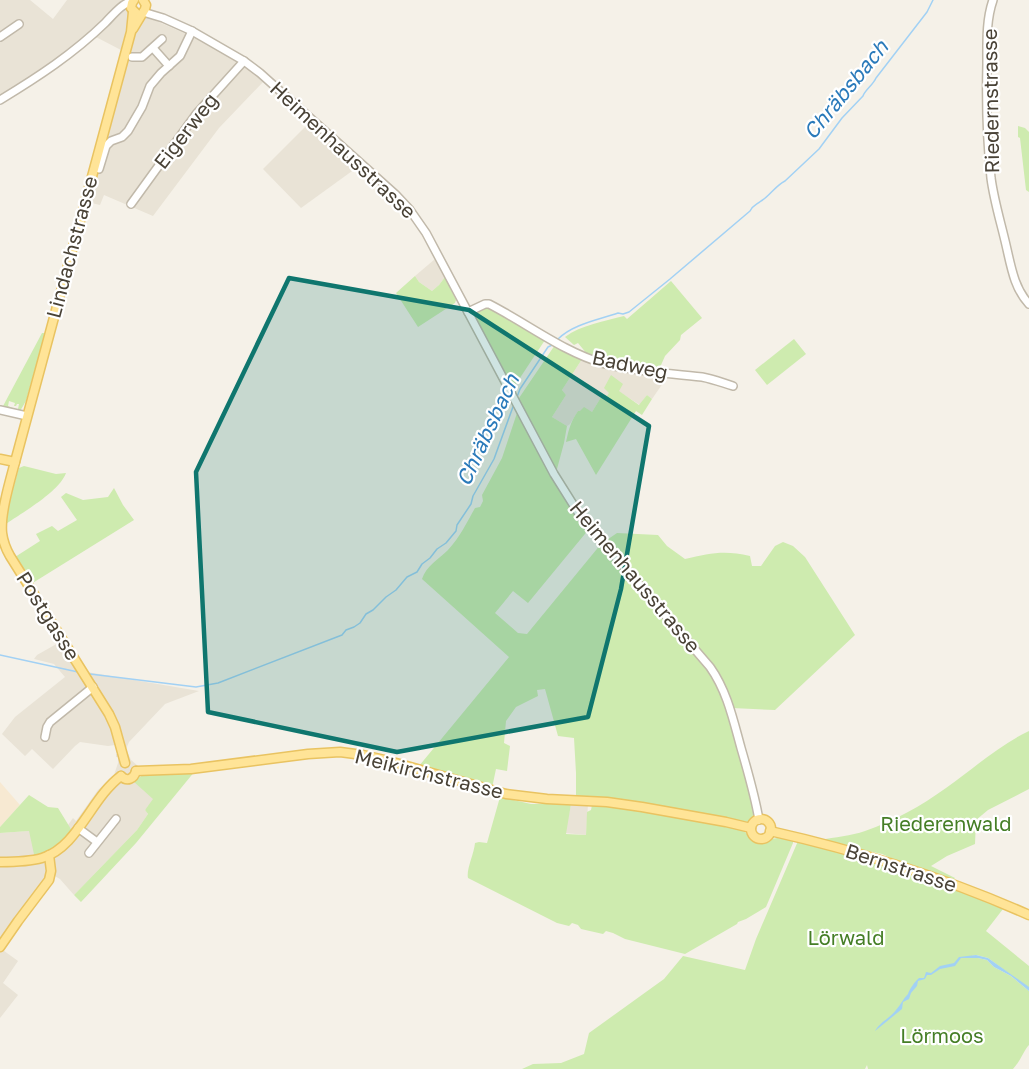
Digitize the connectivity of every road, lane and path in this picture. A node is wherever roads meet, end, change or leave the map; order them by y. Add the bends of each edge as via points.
1 (993, 0) edge
2 (141, 6) edge
3 (19, 24) dead end
4 (192, 31) junction
5 (2, 33) edge
6 (162, 39) dead end
7 (153, 48) junction
8 (132, 57) dead end
9 (244, 61) junction
10 (169, 66) junction
11 (0, 99) edge
12 (99, 169) dead end
13 (131, 204) dead end
14 (1029, 304) edge
15 (468, 312) junction
16 (733, 386) dead end
17 (0, 410) edge
18 (27, 416) junction
19 (0, 459) edge
20 (15, 462) junction
21 (93, 687) junction
22 (45, 737) dead end
23 (125, 763) junction
24 (136, 771) junction
25 (121, 776) junction
26 (116, 819) dead end
27 (759, 820) junction
28 (78, 828) junction
29 (751, 828) junction
30 (770, 831) junction
31 (97, 842) junction
32 (89, 853) dead end
33 (49, 855) junction
34 (0, 862) edge
35 (1029, 915) edge
36 (0, 947) edge

1 - 14 street, Riedernstrasse via 987,73 992,179 1014,278
2 - 4 street, Heimenhausstrasse
2 - 11 street via 124,4 56,64
2 - 18 main road, Lindachstrasse
3 - 5 street
4 - 9 street, Heimenhausstrasse
4 - 10 street via 180,56
6 - 7 street
7 - 8 street via 142,57
7 - 10 street
9 - 13 street, Eigerweg via 197,113
9 - 15 street, Heimenhausstrasse via 410,210
10 - 12 street via 150,86 128,132 106,146
15 - 16 street, Badweg via 489,304 584,356 608,364
15 - 27 street, Heimenhausstrasse via 581,517 720,682 752,784
17 - 18 street
18 - 20 main road, Lindachstrasse
19 - 20 main road
20 - 21 main road, Postgasse via 1,522 4,544
21 - 22 street via 50,722
21 - 23 main road, Postgasse via 115,728
23 - 24 main road via 132,764
23 - 25 main road via 120,769
24 - 25 main road via 131,779
24 - 29 main road, Meikirchstrasse via 192,769 327,752 352,753 506,794 606,802
25 - 28 main road via 106,788
26 - 31 street
27 - 29 main road
27 - 30 main road via 768,823
28 - 31 street
28 - 33 main road
29 - 30 main road via 759,839
30 - 35 main road, Bernstrasse via 910,869
31 - 32 street
33 - 34 main road
33 - 36 main road via 49,880

